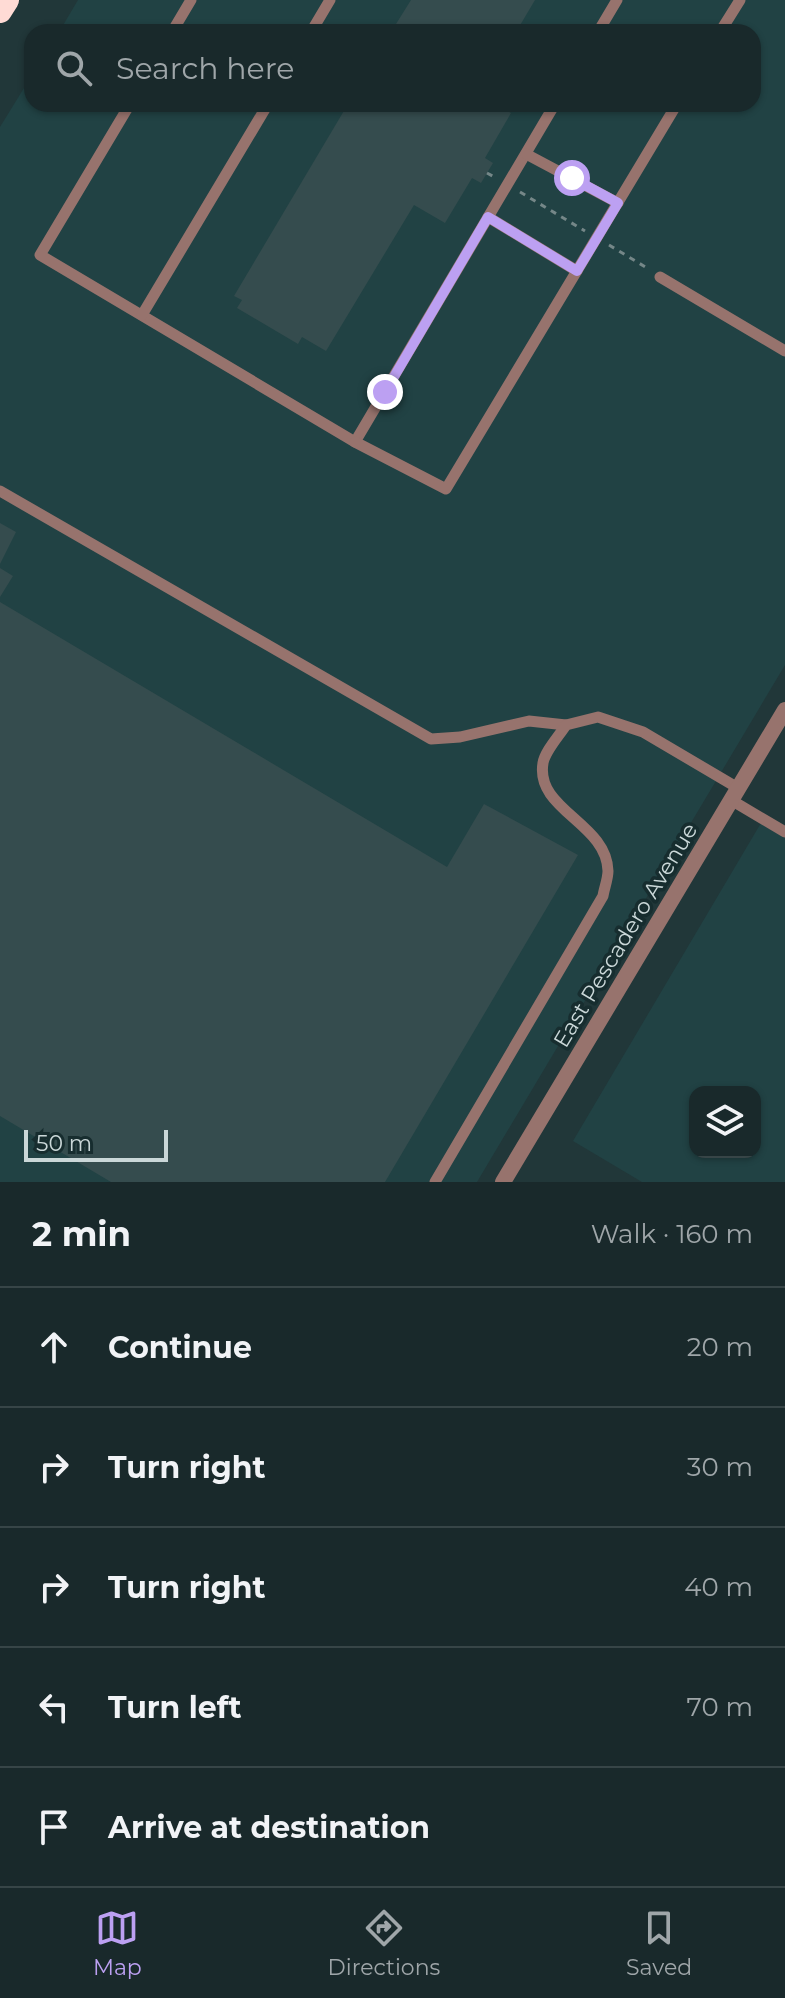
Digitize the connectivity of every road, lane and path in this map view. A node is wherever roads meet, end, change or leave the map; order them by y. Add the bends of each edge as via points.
1 (7, 0) edge
2 (191, 0) edge
3 (330, 0) edge
4 (617, 0) edge
5 (740, 0) edge
6 (0, 11) edge
7 (177, 24) edge
8 (316, 24) edge
9 (603, 24) edge
10 (725, 24) edge
11 (125, 112) edge
12 (263, 112) edge
13 (550, 112) edge
14 (672, 112) edge
15 (526, 154) junction
16 (487, 173) dead end
17 (508, 185) junction
18 (618, 203) junction
19 (488, 217) junction
20 (597, 238) junction
21 (577, 271) junction
22 (660, 277) joint
23 (142, 315) junction
24 (785, 351) edge
25 (355, 442) junction
26 (0, 491) edge
27 (785, 710) edge
28 (566, 725) junction
29 (735, 794) junction
30 (785, 832) edge
31 (435, 1182) edge
32 (503, 1182) edge

1 - 6 highway
2 - 7 lane
3 - 8 lane
4 - 9 lane
5 - 10 lane
11 - 23 lane via 40,255
12 - 23 lane
13 - 15 lane
14 - 18 lane
15 - 17 lane
15 - 18 lane
16 - 17 path
17 - 19 lane
17 - 20 path
18 - 20 lane
19 - 21 lane
19 - 25 lane
20 - 21 lane
20 - 22 path
21 - 25 lane via 446,489
22 - 24 lane
23 - 25 lane
26 - 28 lane via 431,739 529,721
27 - 29 street, East Pescadero Avenue
28 - 29 lane via 598,717 643,732
28 - 31 lane via 543,761 543,784 564,810 597,836 608,870 603,896
29 - 30 lane
29 - 32 street, East Pescadero Avenue

